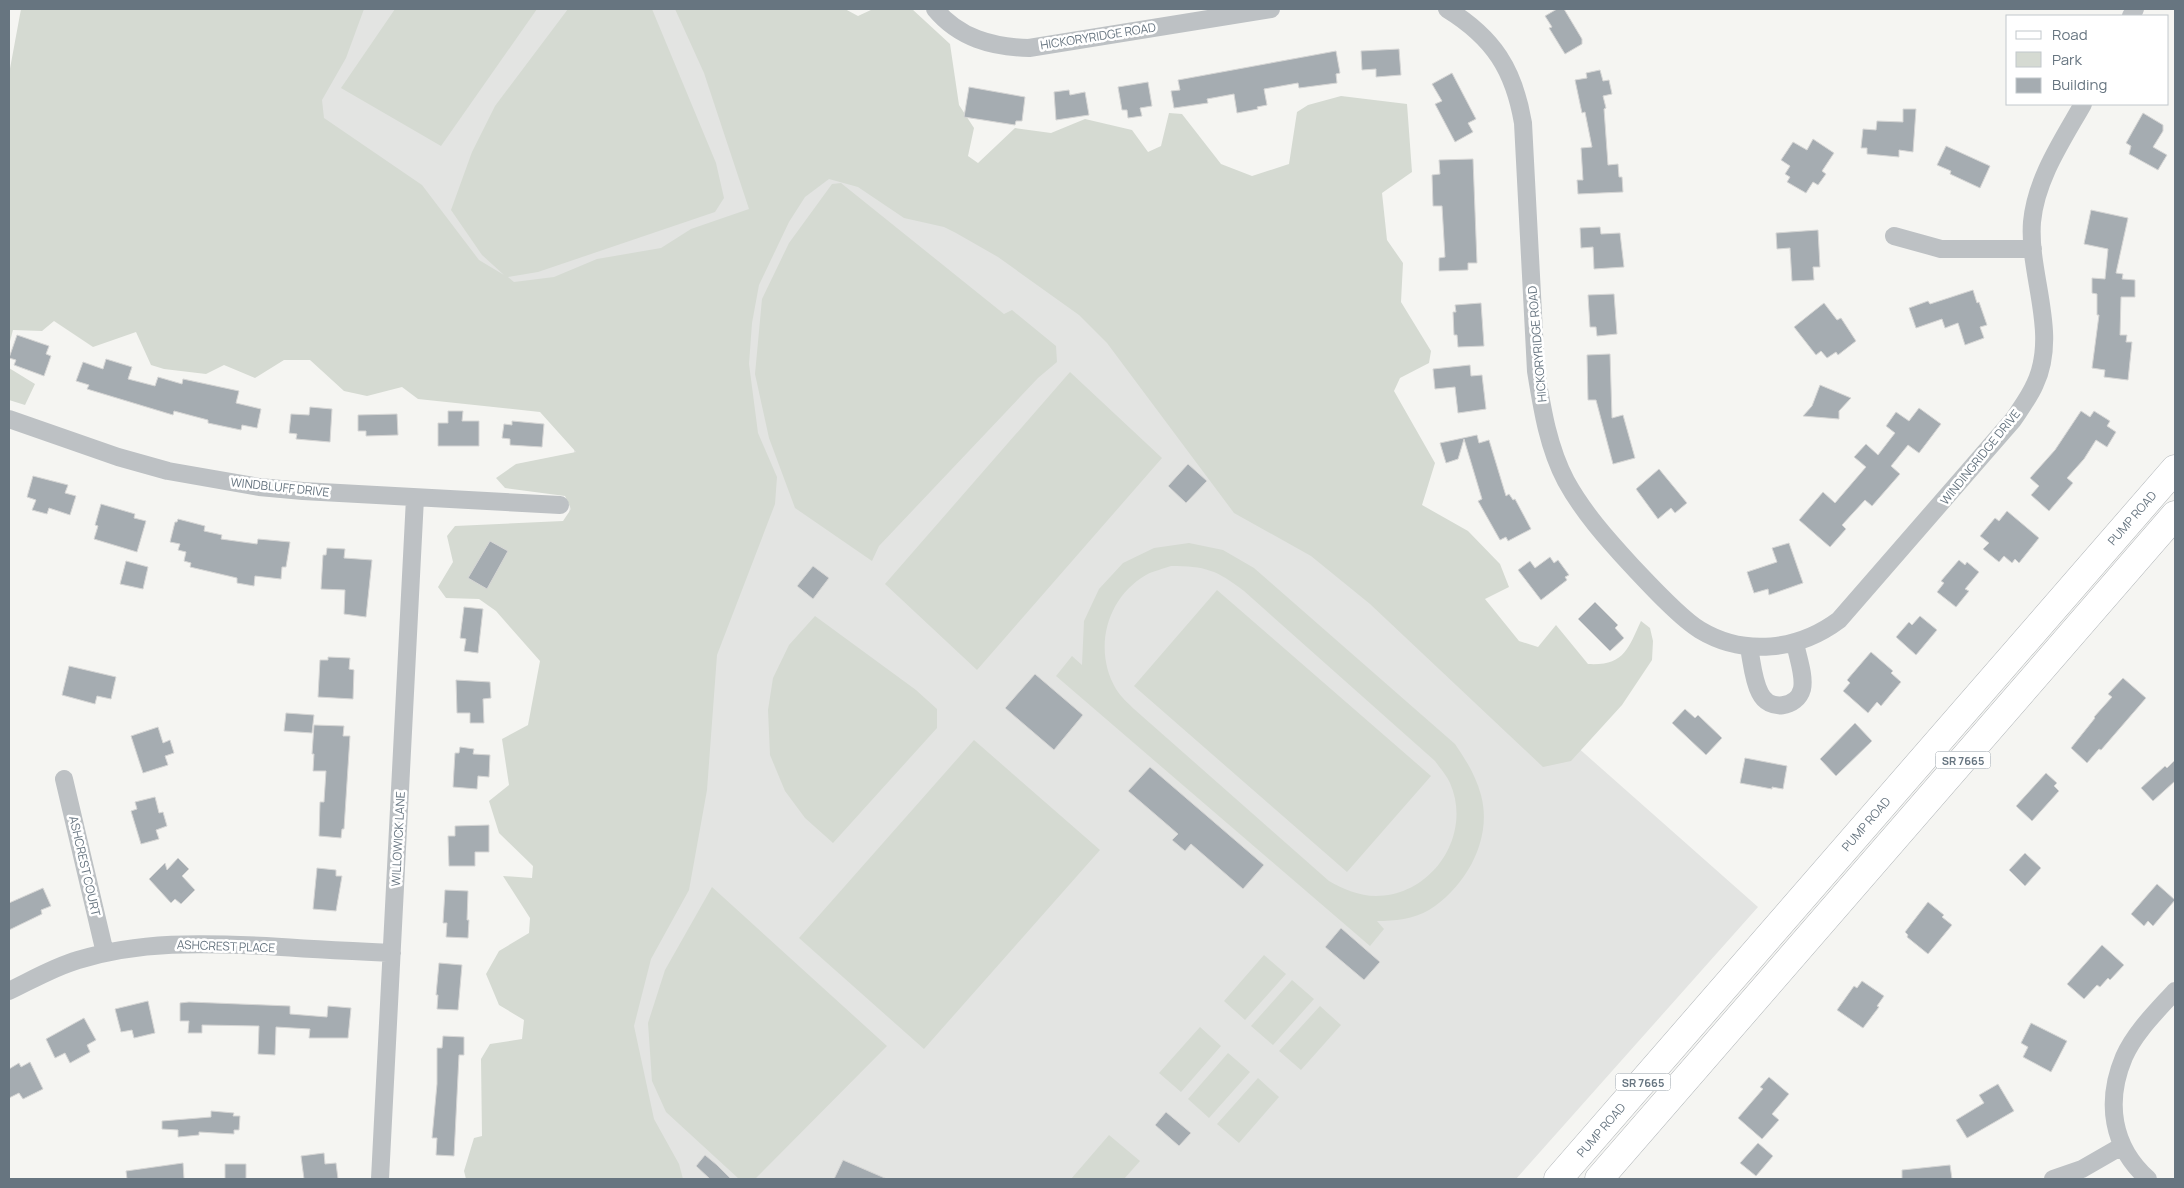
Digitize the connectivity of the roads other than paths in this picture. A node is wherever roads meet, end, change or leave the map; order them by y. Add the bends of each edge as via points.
1 (935, 9) edge
2 (1271, 9) edge
3 (1447, 9) edge
4 (2082, 105) edge
5 (1894, 236) dead end
6 (2033, 249) junction
7 (9, 419) edge
8 (2175, 469) edge
9 (415, 498) junction
10 (560, 505) dead end
11 (2175, 515) edge
12 (1795, 642) junction
13 (1774, 646) joint
14 (1749, 648) junction
15 (64, 779) dead end
16 (106, 953) junction
17 (392, 953) junction
18 (9, 991) edge
19 (2175, 991) edge
20 (2122, 1146) junction
21 (380, 1179) edge
22 (1558, 1179) edge
23 (1599, 1179) edge
24 (2053, 1179) edge
25 (2148, 1179) edge

1 - 2 street, HICKORYRIDGE ROAD via 957,29 973,38 1004,47 1029,48
3 - 14 street, HICKORYRIDGE ROAD via 1467,21 1494,49 1511,76 1518,97 1523,123 1536,371 1542,411 1566,480 1596,526 1690,622 1724,642
4 - 6 street, WINDINGRIDGE DRIVE via 2046,170 2034,204
5 - 6 street via 1941,249
6 - 12 street, WINDINGRIDGE DRIVE via 2044,330 2043,354 2036,384 2013,420 1854,605 1824,631
7 - 9 street, WINDBLUFF DRIVE via 168,471 259,487
8 - 22 main road, PUMP ROAD / SR 7665
9 - 10 street, WINDBLUFF DRIVE
9 - 17 street, WILLOWICK LANE
11 - 23 main road, SR 7665
12 - 13 street, WINDINGRIDGE DRIVE
12 - 14 street via 1802,688 1799,696 1786,705 1771,704 1760,693
13 - 14 street, HICKORYRIDGE ROAD
15 - 16 street, ASHCREST COURT
16 - 17 street, ASHCREST PLACE via 203,943
16 - 18 street, ASHCREST PLACE via 57,967
17 - 21 street, WILLOWICK LANE
19 - 20 street via 2146,1024 2124,1058 2114,1103 2116,1129
20 - 24 street via 2082,1169
20 - 25 street via 2127,1157

